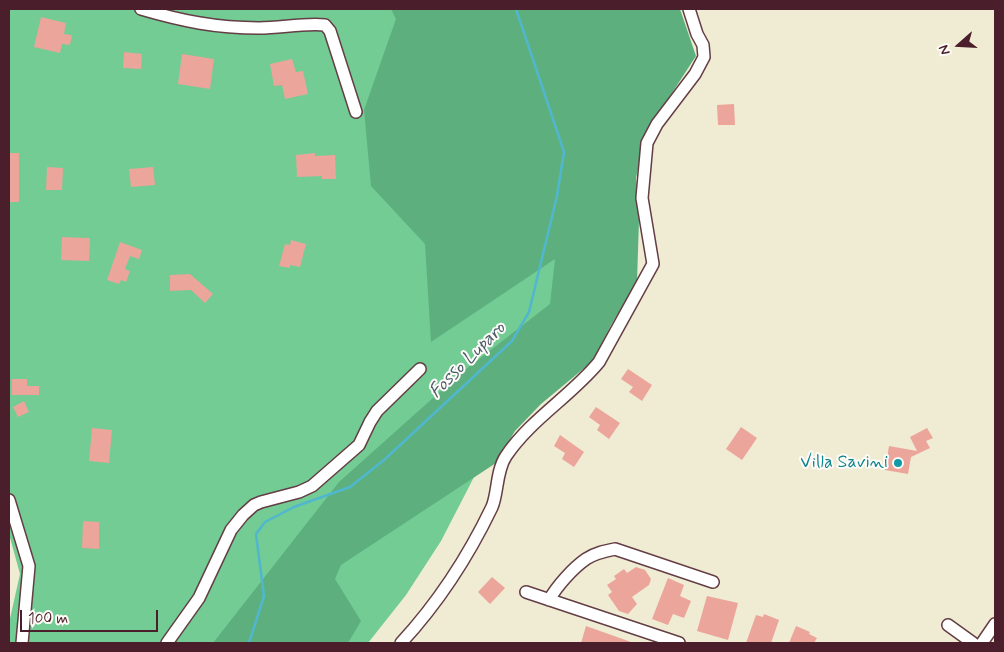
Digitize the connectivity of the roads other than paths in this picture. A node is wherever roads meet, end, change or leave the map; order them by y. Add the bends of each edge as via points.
1 (141, 9) edge
2 (689, 9) edge
3 (356, 112) dead end
4 (420, 369) dead end
5 (9, 500) edge
6 (713, 582) dead end
7 (526, 592) dead end
8 (549, 600) junction
9 (995, 624) edge
10 (948, 625) dead end
11 (661, 641) edge
12 (22, 643) edge
13 (168, 643) edge
14 (401, 643) edge
15 (679, 643) edge
16 (973, 643) edge
17 (982, 643) edge

1 - 3 street via 220,27 325,25 330,31
2 - 14 street via 703,45 704,57 647,143 642,198 652,264 599,362 536,420 505,458 493,505 461,566
4 - 13 street via 377,411 359,445 312,486 261,502 243,515 231,530 199,598
5 - 12 street via 29,566
6 - 8 street via 615,549 585,559
7 - 8 street
8 - 11 street
9 - 17 street
10 - 16 street
11 - 15 street

